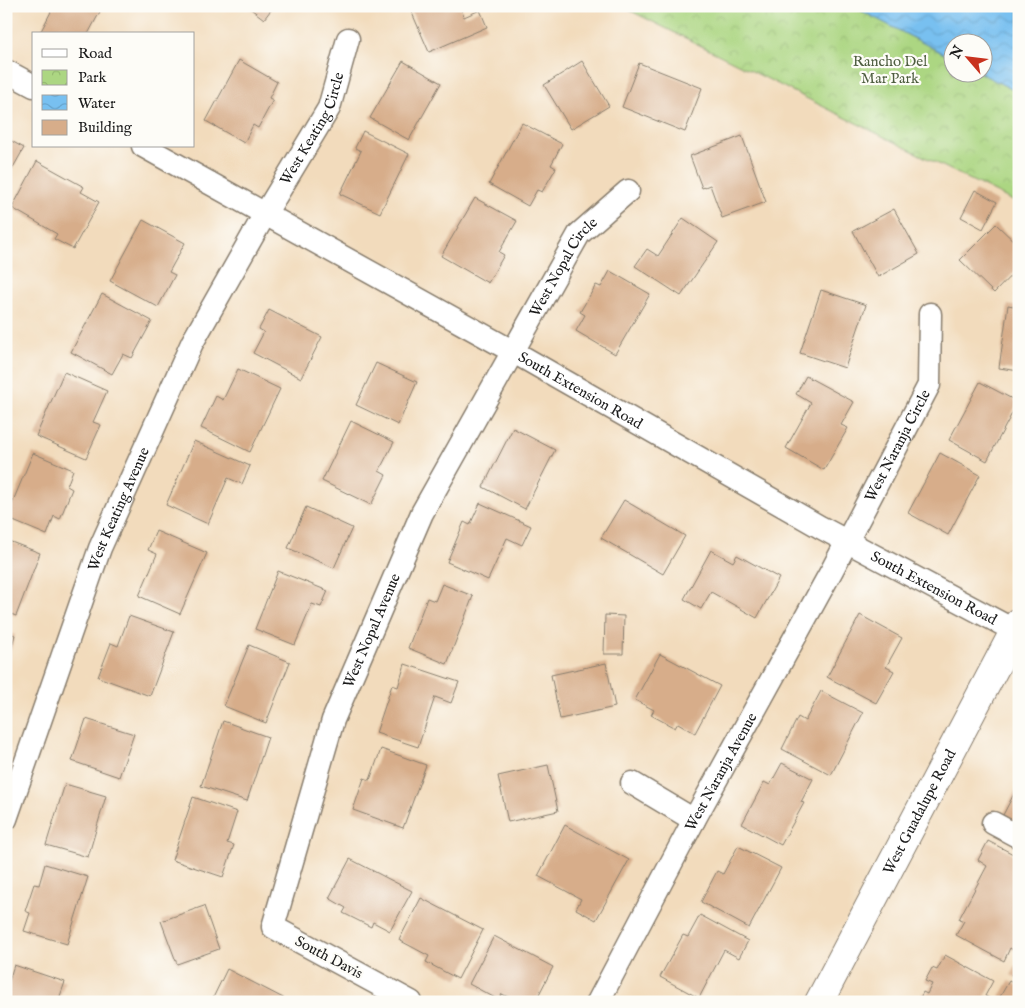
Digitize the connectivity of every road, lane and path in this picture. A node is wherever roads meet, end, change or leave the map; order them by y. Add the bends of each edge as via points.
1 (348, 39) dead end
2 (6, 71) edge
3 (32, 85) edge
4 (147, 148) edge
5 (628, 191) dead end
6 (265, 214) junction
7 (930, 314) dead end
8 (512, 352) junction
9 (846, 541) junction
10 (1017, 628) edge
11 (632, 784) dead end
12 (6, 819) edge
13 (694, 820) junction
14 (993, 823) dead end
15 (1019, 838) edge
16 (273, 927) joint
17 (411, 1002) edge
18 (598, 1002) edge
19 (819, 1002) edge

1 - 6 street, West Keating Circle via 329,108
2 - 3 street
4 - 6 street, South Extension Road
5 - 8 street, West Nopal Circle via 579,234
6 - 8 street, South Extension Road
6 - 12 street, West Keating Avenue via 192,344 100,548
7 - 9 street, West Naranja Circle via 928,385
8 - 9 street, South Extension Road
8 - 16 street, West Nopal Avenue via 422,513 334,720
9 - 10 street, South Extension Road
9 - 13 street, West Naranja Avenue
10 - 19 main road, West Guadalupe Road
11 - 13 street
13 - 18 street, West Naranja Avenue
14 - 15 street
16 - 17 street, South Davis

